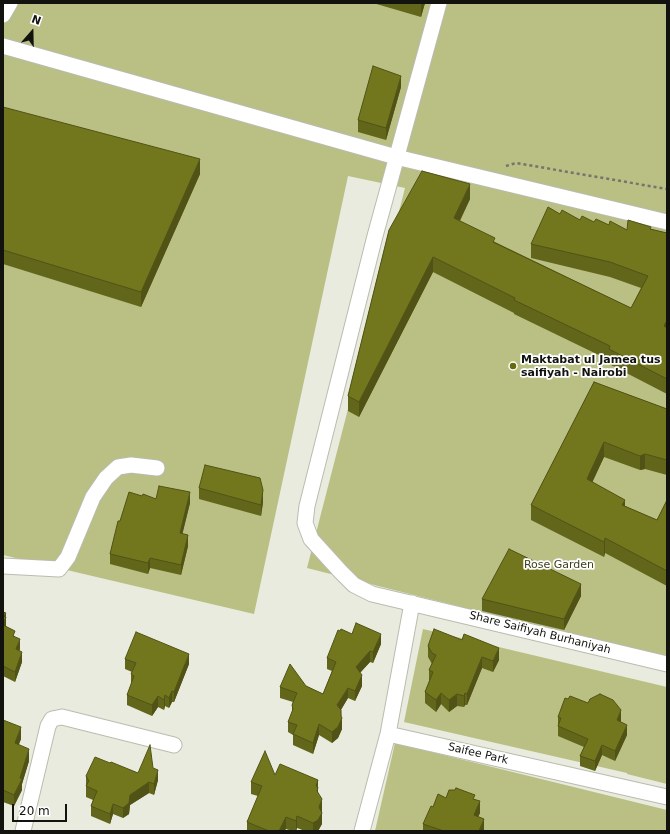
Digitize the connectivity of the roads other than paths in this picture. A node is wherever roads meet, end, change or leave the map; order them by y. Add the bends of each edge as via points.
1 (10, 3) edge
2 (439, 3) edge
3 (3, 15) edge
4 (3, 46) edge
5 (396, 157) junction
6 (667, 222) edge
7 (157, 468) dead end
8 (3, 566) edge
9 (412, 602) junction
10 (667, 664) edge
11 (388, 734) junction
12 (174, 745) dead end
13 (667, 797) edge
14 (23, 831) edge
15 (362, 831) edge

1 - 3 street
2 - 5 street, Share Saifiyah Burhaniyah
4 - 5 street
5 - 6 street
5 - 9 street, Share Saifiyah Burhaniyah via 307,506 305,523 311,539 354,584 372,594
7 - 8 street via 130,465 118,467 106,478 93,497 68,557 59,569
9 - 10 street, Share Saifiyah Burhaniyah
9 - 11 street
11 - 13 street, Saifee Park
11 - 15 street
12 - 14 street via 62,717 52,719 48,726

